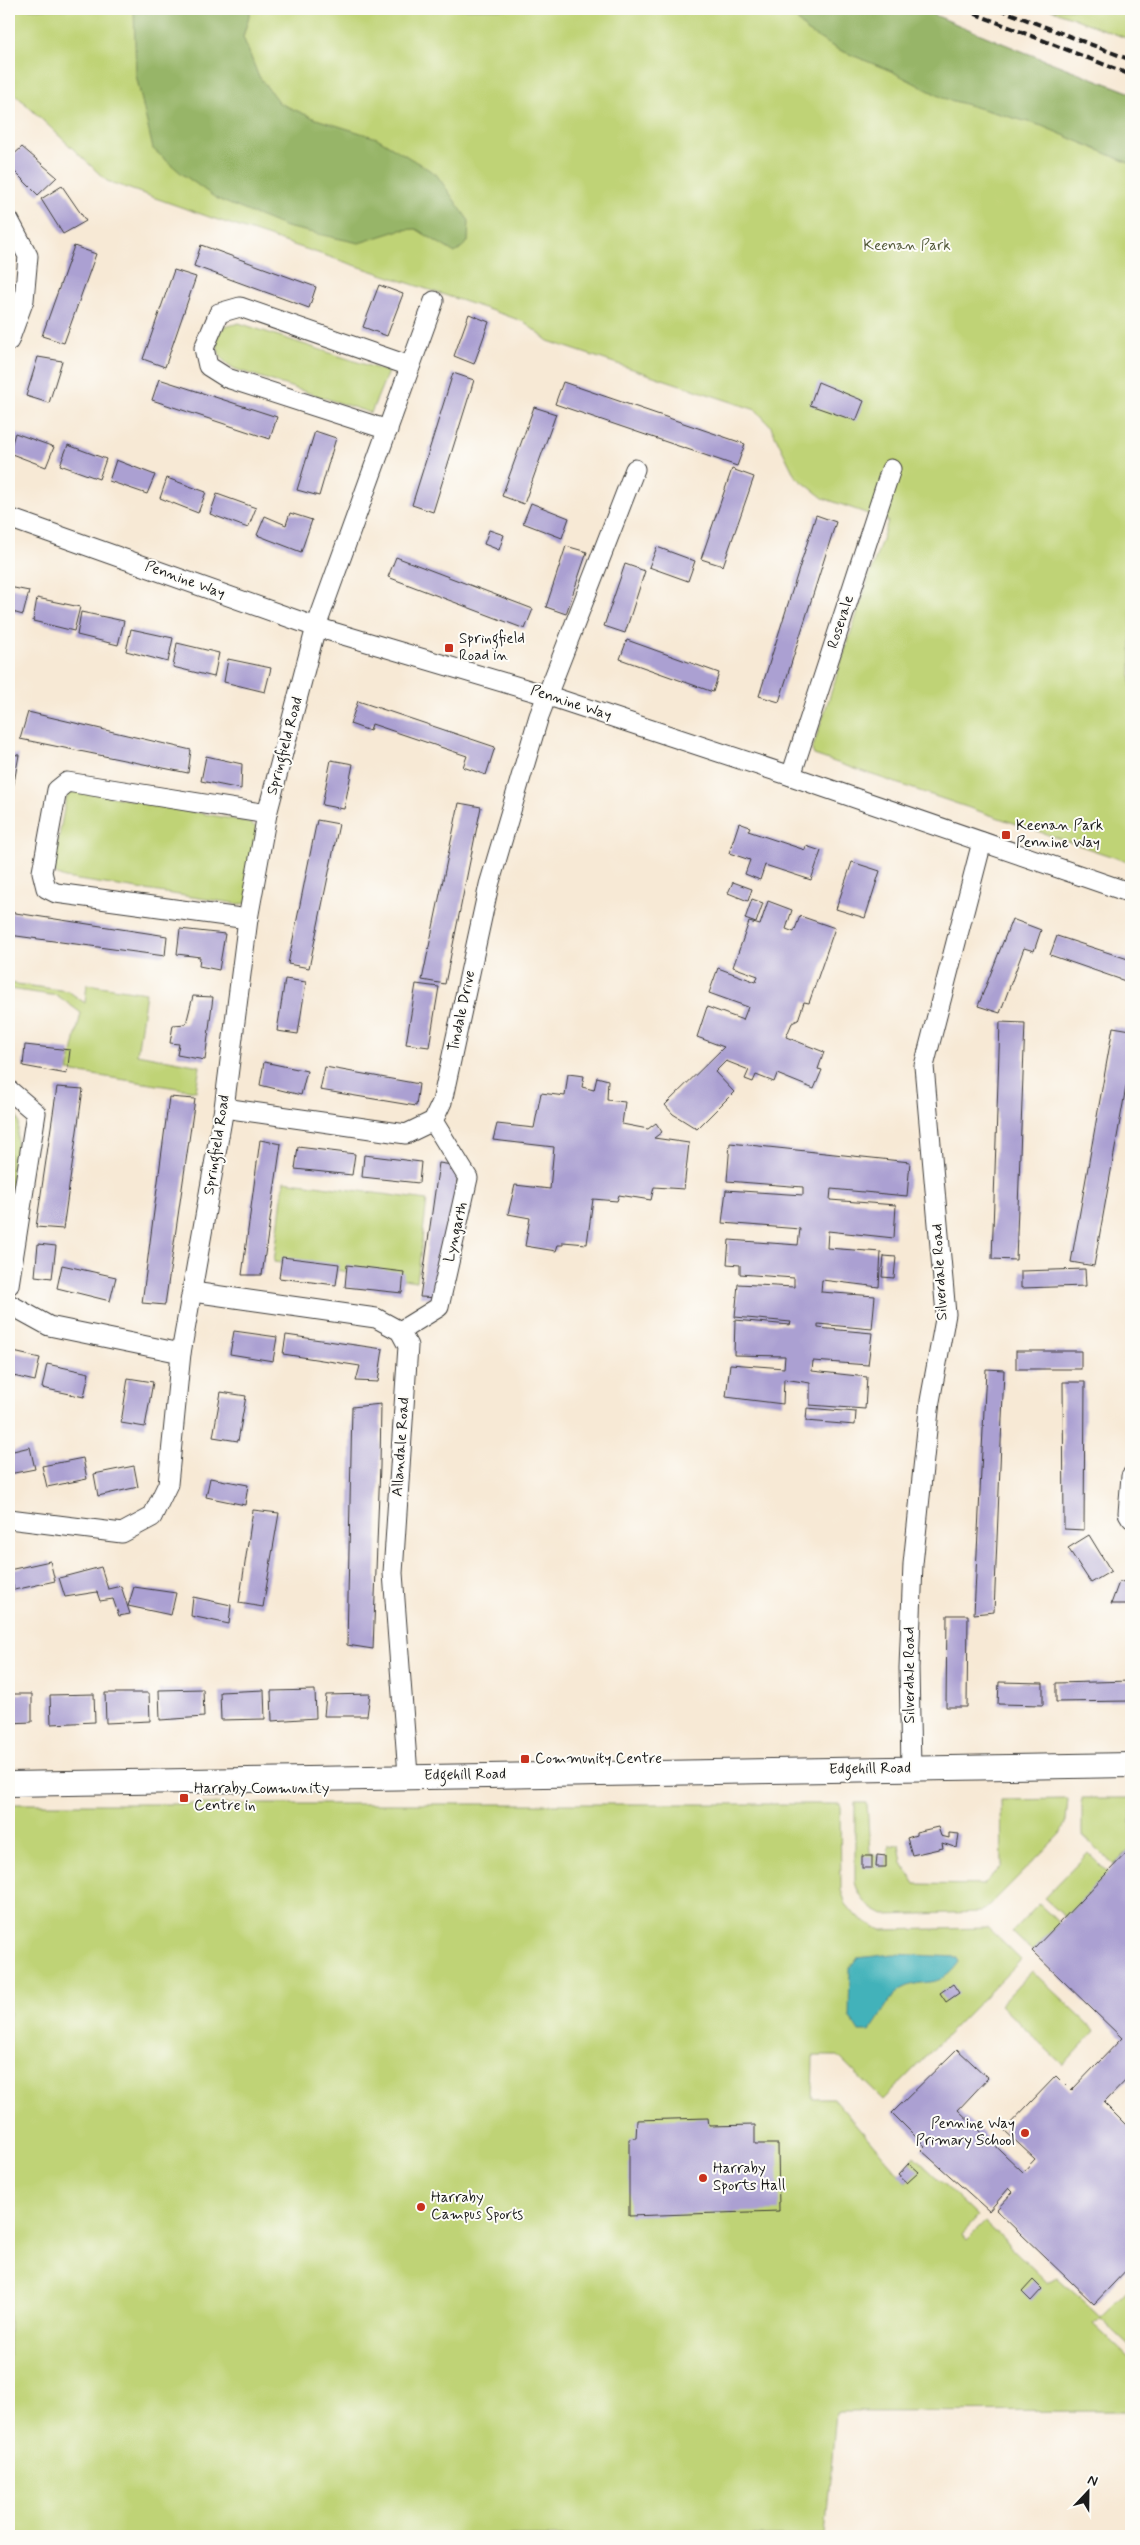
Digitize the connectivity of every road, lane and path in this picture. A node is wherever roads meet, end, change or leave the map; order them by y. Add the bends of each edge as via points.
1 (9, 220) edge
2 (16, 297) edge
3 (434, 302) dead end
4 (9, 341) edge
5 (410, 366) junction
6 (388, 430) junction
7 (635, 469) dead end
8 (891, 469) dead end
9 (9, 518) edge
10 (316, 627) junction
11 (546, 695) junction
12 (791, 776) junction
13 (267, 814) junction
14 (982, 842) junction
15 (1131, 893) edge
16 (248, 919) junction
17 (9, 1090) edge
18 (224, 1108) junction
19 (433, 1121) junction
20 (9, 1285) edge
21 (194, 1292) junction
22 (9, 1304) edge
23 (400, 1330) junction
24 (181, 1353) junction
25 (1131, 1476) edge
26 (1131, 1518) edge
27 (9, 1519) edge
28 (1131, 1765) edge
29 (911, 1768) junction
30 (408, 1776) junction
31 (9, 1784) edge

1 - 2 street via 28,256
2 - 4 street
3 - 5 street, Springfield Road
5 - 6 street, Springfield Road
5 - 6 street via 240,307 219,313 204,348 208,366 227,378
6 - 10 street, Springfield Road
7 - 11 street, Tindale Drive
8 - 12 street, Rosevale
9 - 10 street, Pennine Way
10 - 11 street, Pennine Way
10 - 13 street, Springfield Road
11 - 12 street, Pennine Way
11 - 19 street, Tindale Drive via 489,885 442,1102
12 - 14 street, Pennine Way
13 - 16 street, Springfield Road
13 - 16 street via 67,782 57,790 42,872 46,888 56,894
14 - 15 street, Pennine Way
14 - 29 street, Silverdale Road via 924,1066 946,1314 930,1401 913,1564 908,1668
16 - 18 street, Springfield Road
17 - 20 street via 36,1113
18 - 19 street via 406,1134
18 - 21 street, Springfield Road
19 - 23 street, Lyngarth via 468,1178 439,1307
21 - 23 street via 376,1318
21 - 24 street, Springfield Road
22 - 24 street via 49,1326
23 - 30 street, Allandale Road via 408,1346 392,1573
24 - 27 street, Springfield Road via 168,1484 152,1517 122,1533
25 - 26 street via 1128,1513
28 - 29 street, Edgehill Road
29 - 30 street, Edgehill Road
30 - 31 street, Edgehill Road

